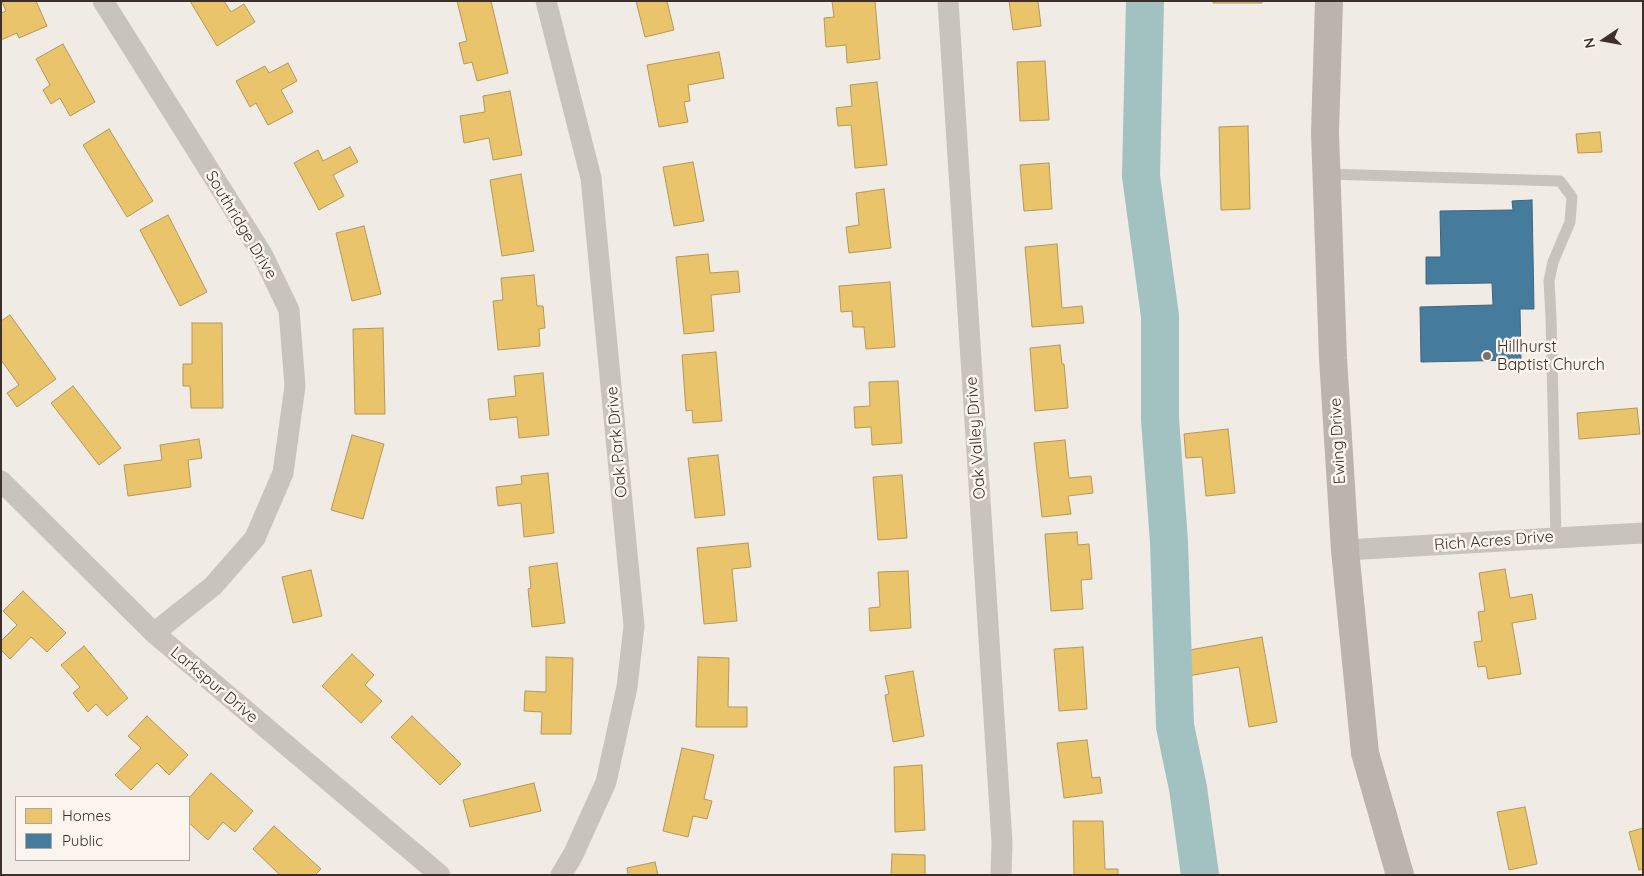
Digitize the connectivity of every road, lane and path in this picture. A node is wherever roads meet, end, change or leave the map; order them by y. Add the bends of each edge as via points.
1 (104, 1) edge
2 (546, 1) edge
3 (948, 1) edge
4 (1329, 1) edge
5 (1327, 174) junction
6 (1, 481) edge
7 (1643, 533) edge
8 (1556, 537) junction
9 (1345, 550) junction
10 (154, 634) junction
11 (440, 875) edge
12 (561, 875) edge
13 (1001, 875) edge
14 (1400, 875) edge

1 - 10 street, Southridge Drive via 262,254 289,310 295,386 283,473 255,538 213,586
2 - 12 street, Oak Park Drive via 591,178 634,626 627,687 606,782 574,856
3 - 13 street, Oak Valley Drive via 1002,842
4 - 5 main road, Ewing Drive
5 - 8 lane via 1560,181 1572,197 1570,222 1553,262 1549,281
5 - 9 main road, Ewing Drive via 1333,358
6 - 10 street, Larkspur Drive
7 - 8 street, Rich Acres Drive
8 - 9 street, Rich Acres Drive
9 - 14 main road, Ewing Drive via 1365,753
10 - 11 street, Larkspur Drive

